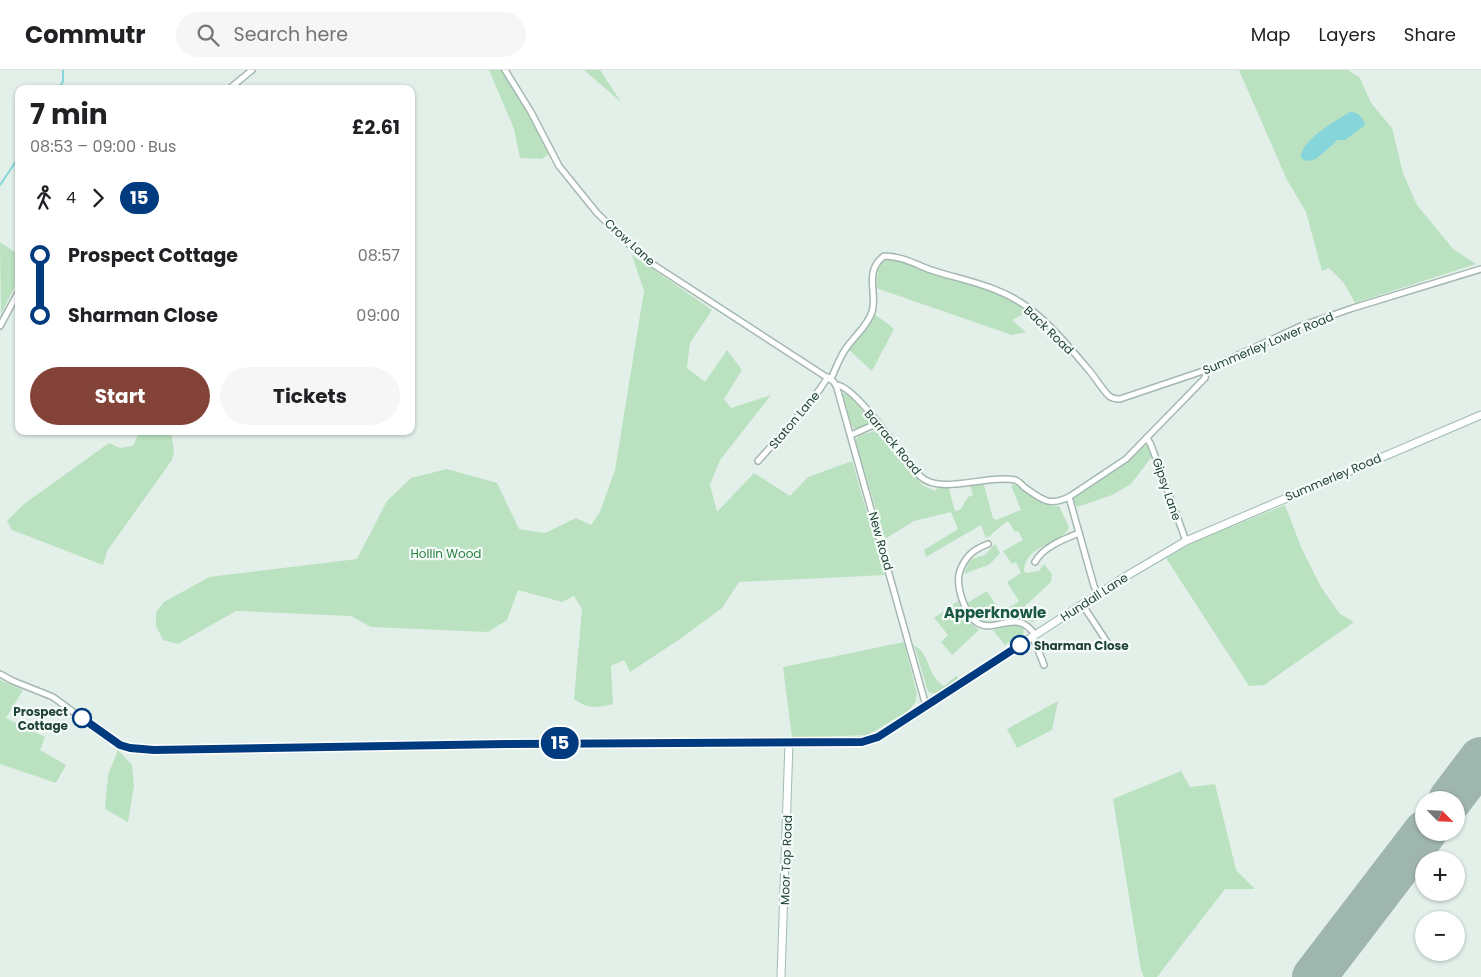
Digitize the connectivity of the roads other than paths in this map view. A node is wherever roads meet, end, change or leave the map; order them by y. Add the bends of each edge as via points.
1 (252, 70) edge
2 (505, 70) edge
3 (234, 85) edge
4 (884, 256) joint
5 (1481, 269) edge
6 (15, 298) edge
7 (0, 326) edge
8 (1206, 370) junction
9 (830, 378) junction
10 (836, 385) junction
11 (1114, 399) joint
12 (1481, 414) edge
13 (878, 424) junction
14 (851, 436) junction
15 (1147, 438) junction
16 (758, 461) dead end
17 (1069, 498) junction
18 (1079, 533) junction
19 (1186, 541) junction
20 (985, 552) dead end
21 (1034, 562) dead end
22 (1098, 594) junction
23 (1082, 604) junction
24 (1034, 636) junction
25 (1107, 642) dead end
26 (1044, 665) dead end
27 (0, 674) edge
28 (926, 706) junction
29 (790, 743) junction
30 (781, 977) edge

1 - 3 street
2 - 9 street, Crow Lane via 559,166 597,213 637,252
4 - 9 street, Staton Lane via 874,270 869,319 846,348
4 - 11 street, Back Road via 902,258 1000,290 1014,298 1047,324
5 - 8 street, Summerley Lower Road via 1301,326
6 - 7 street
8 - 11 street, Summerley Lower Road via 1120,400
8 - 15 street via 1205,378
9 - 10 street, New Road
9 - 16 street, Staton Lane
10 - 13 street, Barrack Road via 852,394
10 - 14 street, New Road
12 - 19 street, Summerley Road
13 - 14 street
13 - 17 street, Barrack Road via 920,476 932,484 1014,480 1046,501 1058,502
14 - 28 street, New Road
15 - 17 street via 1126,459
15 - 19 street, Gipsy Lane
17 - 18 street
18 - 21 street via 1045,551
18 - 22 street
19 - 22 street, Hundall Lane
20 - 24 street via 985,545 975,549 960,570 960,591 968,615 983,626 1021,622 1030,627
22 - 23 street, Hundall Lane
23 - 24 street, Hundall Lane
23 - 25 street
24 - 26 street
24 - 28 street, Hundall Lane
27 - 29 street, Hundall Lane via 53,697 120,745 130,748
28 - 29 street, Hundall Lane via 868,741
29 - 30 street, Moor Top Road

